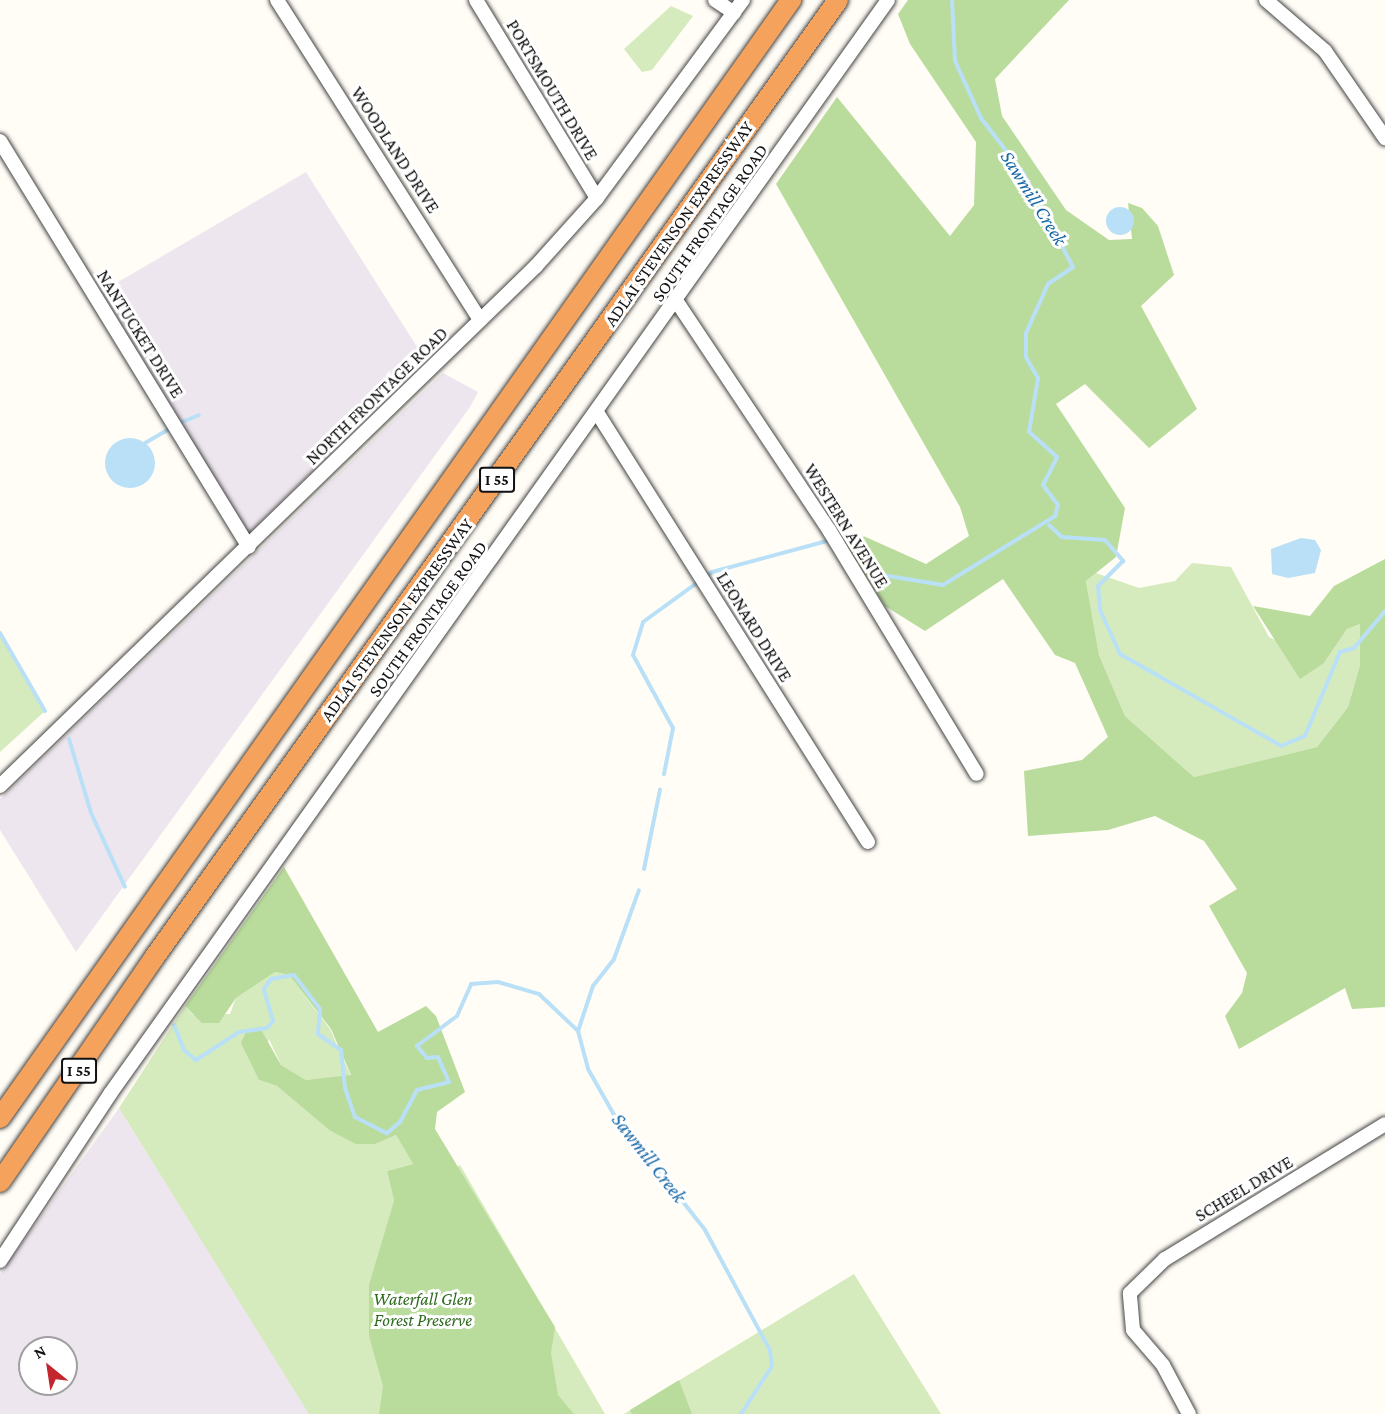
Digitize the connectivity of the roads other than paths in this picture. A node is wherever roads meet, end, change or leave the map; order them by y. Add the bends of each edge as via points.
1 (278, 0) edge
2 (476, 0) edge
3 (716, 0) edge
4 (743, 0) edge
5 (791, 0) edge
6 (838, 0) edge
7 (888, 0) edge
8 (1266, 0) edge
9 (734, 13) junction
10 (1385, 138) edge
11 (0, 141) edge
12 (597, 198) junction
13 (677, 302) junction
14 (480, 320) junction
15 (598, 414) junction
16 (249, 546) junction
17 (977, 774) dead end
18 (0, 786) edge
19 (868, 842) dead end
20 (72, 1016) junction
21 (75, 1078) junction
22 (0, 1104) edge
23 (0, 1118) edge
24 (1385, 1124) edge
25 (0, 1182) edge
26 (0, 1198) edge
27 (0, 1261) edge
28 (1189, 1414) edge

1 - 14 street, WOODLAND DRIVE
2 - 12 street, PORTSMOUTH DRIVE
3 - 9 street
4 - 9 street, NORTH FRONTAGE ROAD
5 - 20 highway, ADLAI STEVENSON EXPRESSWAY / I 55
6 - 21 highway, ADLAI STEVENSON EXPRESSWAY / I 55 via 154,958
7 - 13 street, SOUTH FRONTAGE ROAD
8 - 10 street via 1325,51
9 - 12 street, NORTH FRONTAGE ROAD
11 - 16 street, NANTUCKET DRIVE
12 - 14 street, NORTH FRONTAGE ROAD
13 - 15 street, SOUTH FRONTAGE ROAD
13 - 17 street, WESTERN AVENUE via 829,531
14 - 16 street, NORTH FRONTAGE ROAD
15 - 19 street, LEONARD DRIVE via 612,429
15 - 27 street, SOUTH FRONTAGE ROAD via 110,1094
16 - 18 street, NORTH FRONTAGE ROAD
20 - 22 highway
20 - 23 highway, ADLAI STEVENSON EXPRESSWAY / I 55
21 - 25 highway, ADLAI STEVENSON EXPRESSWAY / I 55
21 - 26 highway
24 - 28 street, SCHEEL DRIVE via 1165,1259 1130,1293 1133,1330 1163,1365

